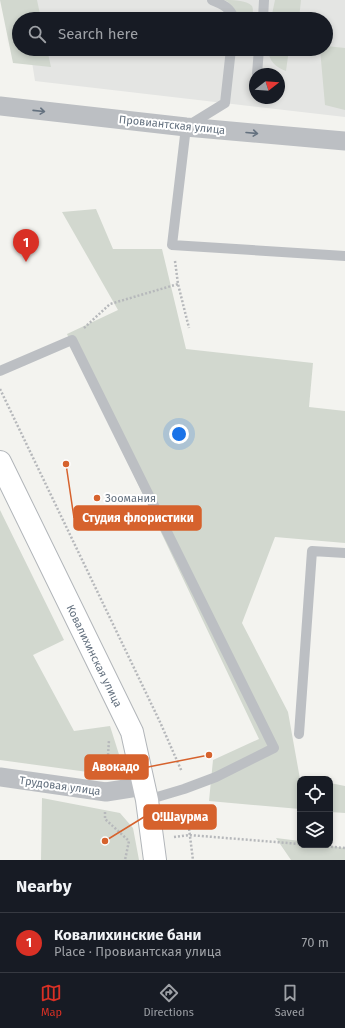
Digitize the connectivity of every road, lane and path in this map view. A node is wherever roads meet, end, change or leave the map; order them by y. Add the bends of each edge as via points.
1 (212, 0) edge
2 (264, 0) edge
3 (231, 12) edge
4 (263, 12) edge
5 (230, 56) edge
6 (258, 56) edge
7 (257, 68) edge
8 (0, 106) edge
9 (186, 127) junction
10 (345, 141) edge
11 (172, 245) junction
12 (345, 256) edge
13 (178, 284) junction
14 (189, 328) dead end
15 (72, 340) junction
16 (0, 371) edge
17 (0, 389) edge
18 (0, 462) edge
19 (345, 553) edge
20 (299, 734) dead end
21 (0, 777) edge
22 (184, 789) junction
23 (145, 793) junction
24 (189, 835) junction
25 (297, 844) edge
26 (333, 847) edge
27 (345, 848) edge
28 (155, 860) edge
29 (193, 860) edge

1 - 3 lane
2 - 4 lane
5 - 9 lane via 225,103
6 - 7 lane
8 -> 9 street, Провиантская улица
9 -> 10 street, Провиантская улица
9 - 11 lane
11 - 12 lane
11 - 13 path
13 - 14 path
13 - 15 path via 110,304
15 - 16 lane
15 - 22 lane via 274,748 216,777
17 - 22 path via 182,769
18 - 23 street, Ковалихинская улица via 132,732
19 - 20 lane via 312,551
21 - 23 street, Трудовая улица via 106,792
22 - 23 lane
22 - 24 path
23 - 28 street, Ковалихинская улица
24 - 25 path
24 - 29 path
26 - 27 path

